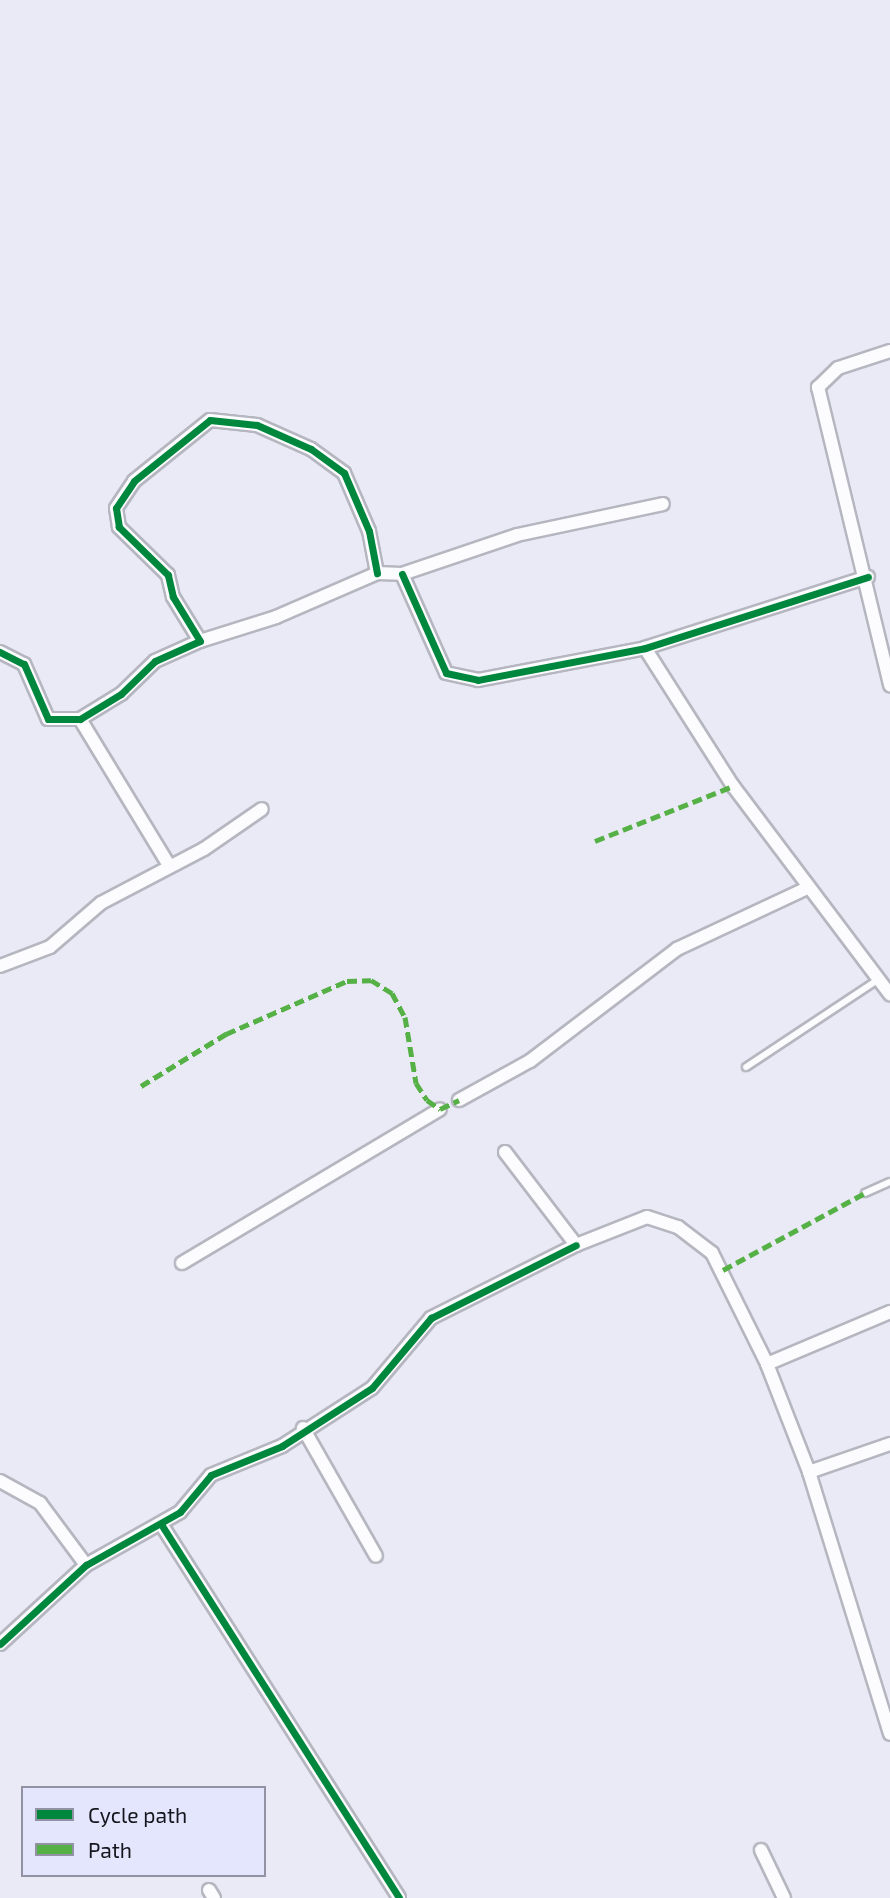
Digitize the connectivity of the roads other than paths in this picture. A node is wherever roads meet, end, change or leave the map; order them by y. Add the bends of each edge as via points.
1 (890, 351) edge
2 (663, 504) dead end
3 (377, 573) junction
4 (402, 574) junction
5 (868, 577) junction
6 (200, 641) junction
7 (645, 648) junction
8 (0, 652) edge
9 (890, 685) edge
10 (80, 719) junction
11 (262, 809) dead end
12 (168, 864) junction
13 (807, 888) junction
14 (0, 966) edge
15 (876, 981) junction
16 (890, 994) edge
17 (746, 1067) dead end
18 (459, 1100) dead end
19 (440, 1108) dead end
20 (505, 1152) dead end
21 (890, 1182) edge
22 (864, 1194) dead end
23 (576, 1245) junction
24 (182, 1264) dead end
25 (890, 1312) edge
26 (767, 1364) junction
27 (303, 1428) junction
28 (890, 1444) edge
29 (809, 1472) junction
30 (0, 1481) edge
31 (161, 1524) junction
32 (376, 1556) dead end
33 (86, 1565) junction
34 (0, 1644) edge
35 (889, 1732) edge
36 (761, 1850) dead end
37 (399, 1898) edge
38 (784, 1898) edge

1 - 5 street via 838,368 818,387
2 - 4 street via 517,535
3 - 4 street
3 - 6 street via 276,617
3 - 6 street via 369,531 344,472 264,428 210,419 134,481 116,508 119,527 168,575
4 - 7 street via 446,673 478,680
5 - 7 street
5 - 9 street
6 - 10 street via 155,661 121,694
7 - 13 street
8 - 10 street via 24,664 48,719
10 - 12 street
11 - 12 street via 204,849
12 - 14 street via 101,903 50,947
13 - 15 street
13 - 18 street via 677,949 530,1061
15 - 16 street
15 - 17 lane
19 - 24 street
20 - 23 street
21 - 22 lane
23 - 26 street via 647,1217 678,1227 723,1270
23 - 27 street via 431,1318 372,1388
25 - 26 street
26 - 29 street
27 - 31 street via 282,1446 211,1475
27 - 32 street
28 - 29 street
29 - 35 street
30 - 33 street via 40,1503
31 - 33 street
31 - 37 street
33 - 34 street
36 - 38 street

